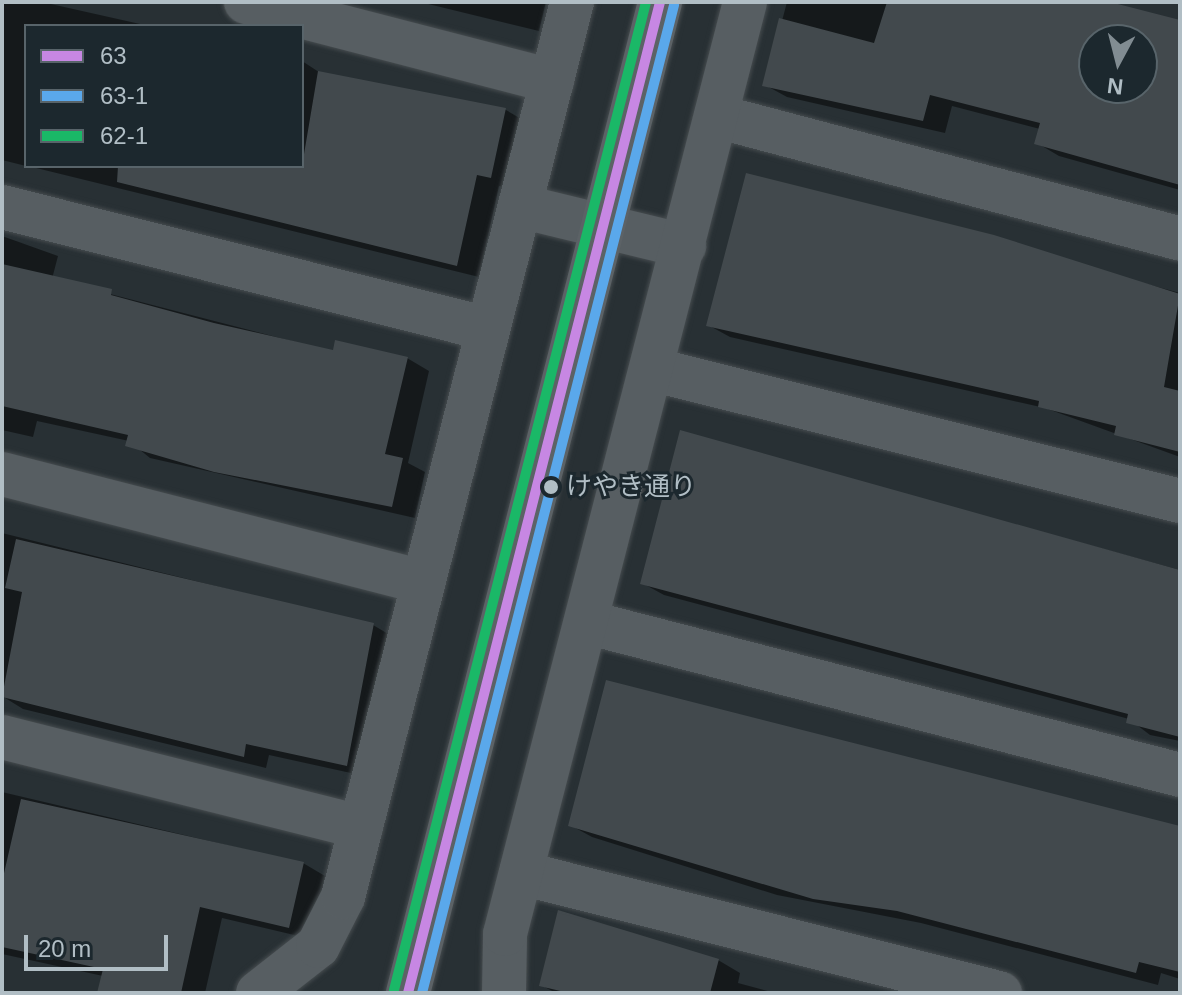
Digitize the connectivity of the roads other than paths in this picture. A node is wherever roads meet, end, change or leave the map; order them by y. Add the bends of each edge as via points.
1 (246, 2) edge
2 (572, 2) edge
3 (660, 2) edge
4 (745, 2) edge
5 (552, 81) junction
6 (716, 116) junction
7 (520, 206) junction
8 (2, 207) edge
9 (603, 225) junction
10 (1180, 239) edge
11 (684, 246) junction
12 (488, 329) junction
13 (651, 369) junction
14 (2, 474) edge
15 (1180, 501) edge
16 (423, 582) junction
17 (586, 622) junction
18 (2, 737) edge
19 (1180, 775) edge
20 (361, 827) junction
21 (521, 873) junction
22 (258, 993) edge
23 (408, 993) edge
24 (504, 993) edge
25 (1000, 993) edge

1 - 5 street
2 - 5 street
3 - 9 street
4 - 6 street
5 - 7 street
6 - 10 street
6 - 11 street
7 - 9 street
7 - 12 street
8 - 12 street
9 - 11 street
9 - 23 street
11 - 13 street
12 - 16 street
13 - 15 street
13 - 17 street
14 - 16 street
16 - 20 street
17 - 19 street
17 - 21 street
18 - 20 street
20 - 22 street via 343,897 318,946
21 - 24 street via 505,934
21 - 25 street

